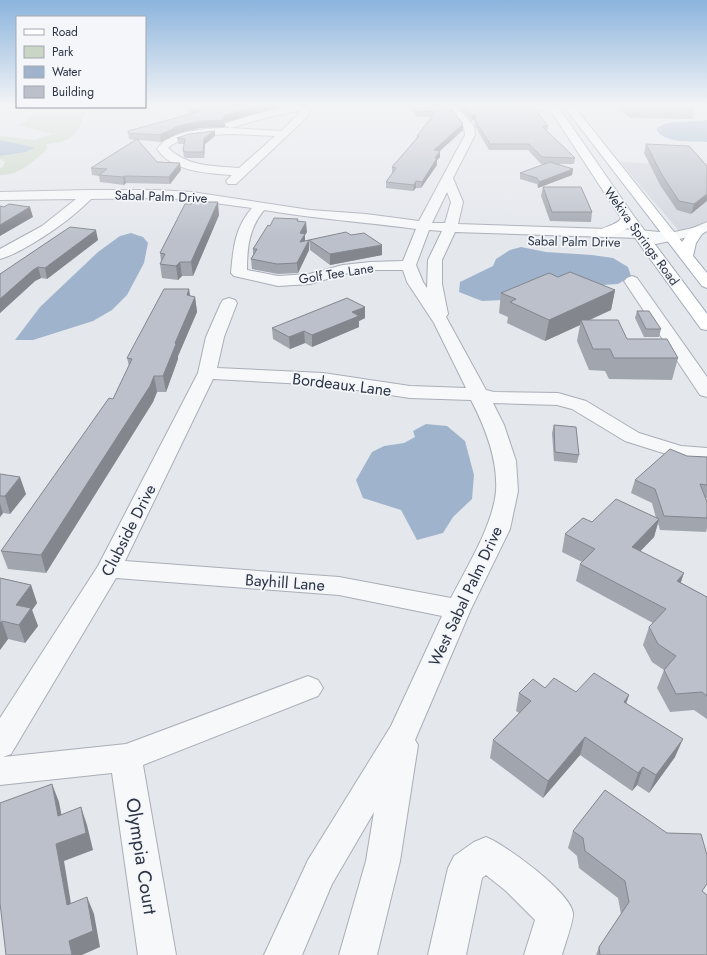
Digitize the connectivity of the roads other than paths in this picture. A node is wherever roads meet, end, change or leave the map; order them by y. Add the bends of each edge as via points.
1 (162, 150) edge
2 (266, 150) edge
3 (462, 150) edge
4 (582, 150) edge
5 (589, 150) edge
6 (602, 150) edge
7 (232, 160) dead end
8 (221, 170) junction
9 (619, 171) junction
10 (243, 172) junction
11 (447, 178) junction
12 (88, 194) junction
13 (3, 195) edge
14 (192, 196) junction
15 (211, 198) junction
16 (261, 206) junction
17 (628, 218) junction
18 (702, 229) edge
19 (422, 230) junction
20 (447, 232) junction
21 (604, 233) junction
22 (671, 237) junction
23 (642, 238) junction
24 (0, 255) edge
25 (686, 256) junction
26 (409, 265) junction
27 (632, 281) dead end
28 (707, 283) edge
29 (229, 302) dead end
30 (442, 323) junction
31 (707, 325) edge
32 (207, 373) junction
33 (707, 391) edge
34 (478, 394) junction
35 (707, 454) edge
36 (109, 569) junction
37 (458, 609) junction
38 (308, 688) dead end
39 (403, 734) junction
40 (0, 744) edge
41 (126, 758) junction
42 (0, 771) edge
43 (157, 955) edge
44 (283, 955) edge
45 (358, 955) edge
46 (447, 955) edge
47 (542, 955) edge

1 - 8 street via 169,158 198,169
2 - 10 street
3 - 11 street
4 - 17 main road, Wekiva Springs Road
5 - 9 main road via 603,166
6 - 9 main road, Wekiva Springs Road
7 - 8 street
8 - 10 street
8 - 14 street
9 - 22 main road, Wekiva Springs Road
10 - 15 street
11 - 19 street
11 - 20 street, West Sabal Palm Drive via 457,202
12 - 13 street, Sabal Palm Drive
12 - 14 street, Sabal Palm Drive
12 - 24 street via 75,209 48,230
14 - 15 street, Sabal Palm Drive
15 - 16 street, Sabal Palm Drive
16 - 19 street, Sabal Palm Drive via 376,228
16 - 26 street, Golf Tee Lane via 249,220 245,230 239,273 278,281 310,279 370,266
17 - 21 main road via 623,226
17 - 23 main road, Wekiva Springs Road
18 - 22 street, Sabal Palm Drive
18 - 25 main road via 690,238
19 - 20 street, Sabal Palm Drive
19 - 26 street
20 - 21 street, Sabal Palm Drive
20 - 23 street, Sabal Palm Drive via 488,240
20 - 30 street, West Sabal Palm Drive via 435,260 434,284
21 - 23 street, Sabal Palm Drive
22 - 23 street, Sabal Palm Drive
22 - 25 main road, Wekiva Springs Road
23 - 31 main road, Wekiva Springs Road
25 - 28 main road, Wekiva Springs Road
26 - 30 street, West Sabal Palm Drive via 415,282
27 - 33 street
29 - 32 street, Clubside Drive via 215,337
30 - 34 street, West Sabal Palm Drive
32 - 34 street, Bordeaux Lane via 323,380 410,392
32 - 36 street, Clubside Drive
34 - 35 street, Bordeaux Lane via 494,398 569,401 632,437 679,452
34 - 37 street, West Sabal Palm Drive via 494,425 505,461 507,491 498,529
36 - 37 street, Bayhill Lane via 339,586
36 - 40 street, Clubside Drive
37 - 39 street, West Sabal Palm Drive
38 - 41 street
39 - 44 street, West Sabal Palm Drive via 320,872
39 - 45 street, West Sabal Palm Drive via 383,861
41 - 42 street
41 - 43 street, Olympia Court
46 - 47 street via 466,868 486,854 519,880 555,914

